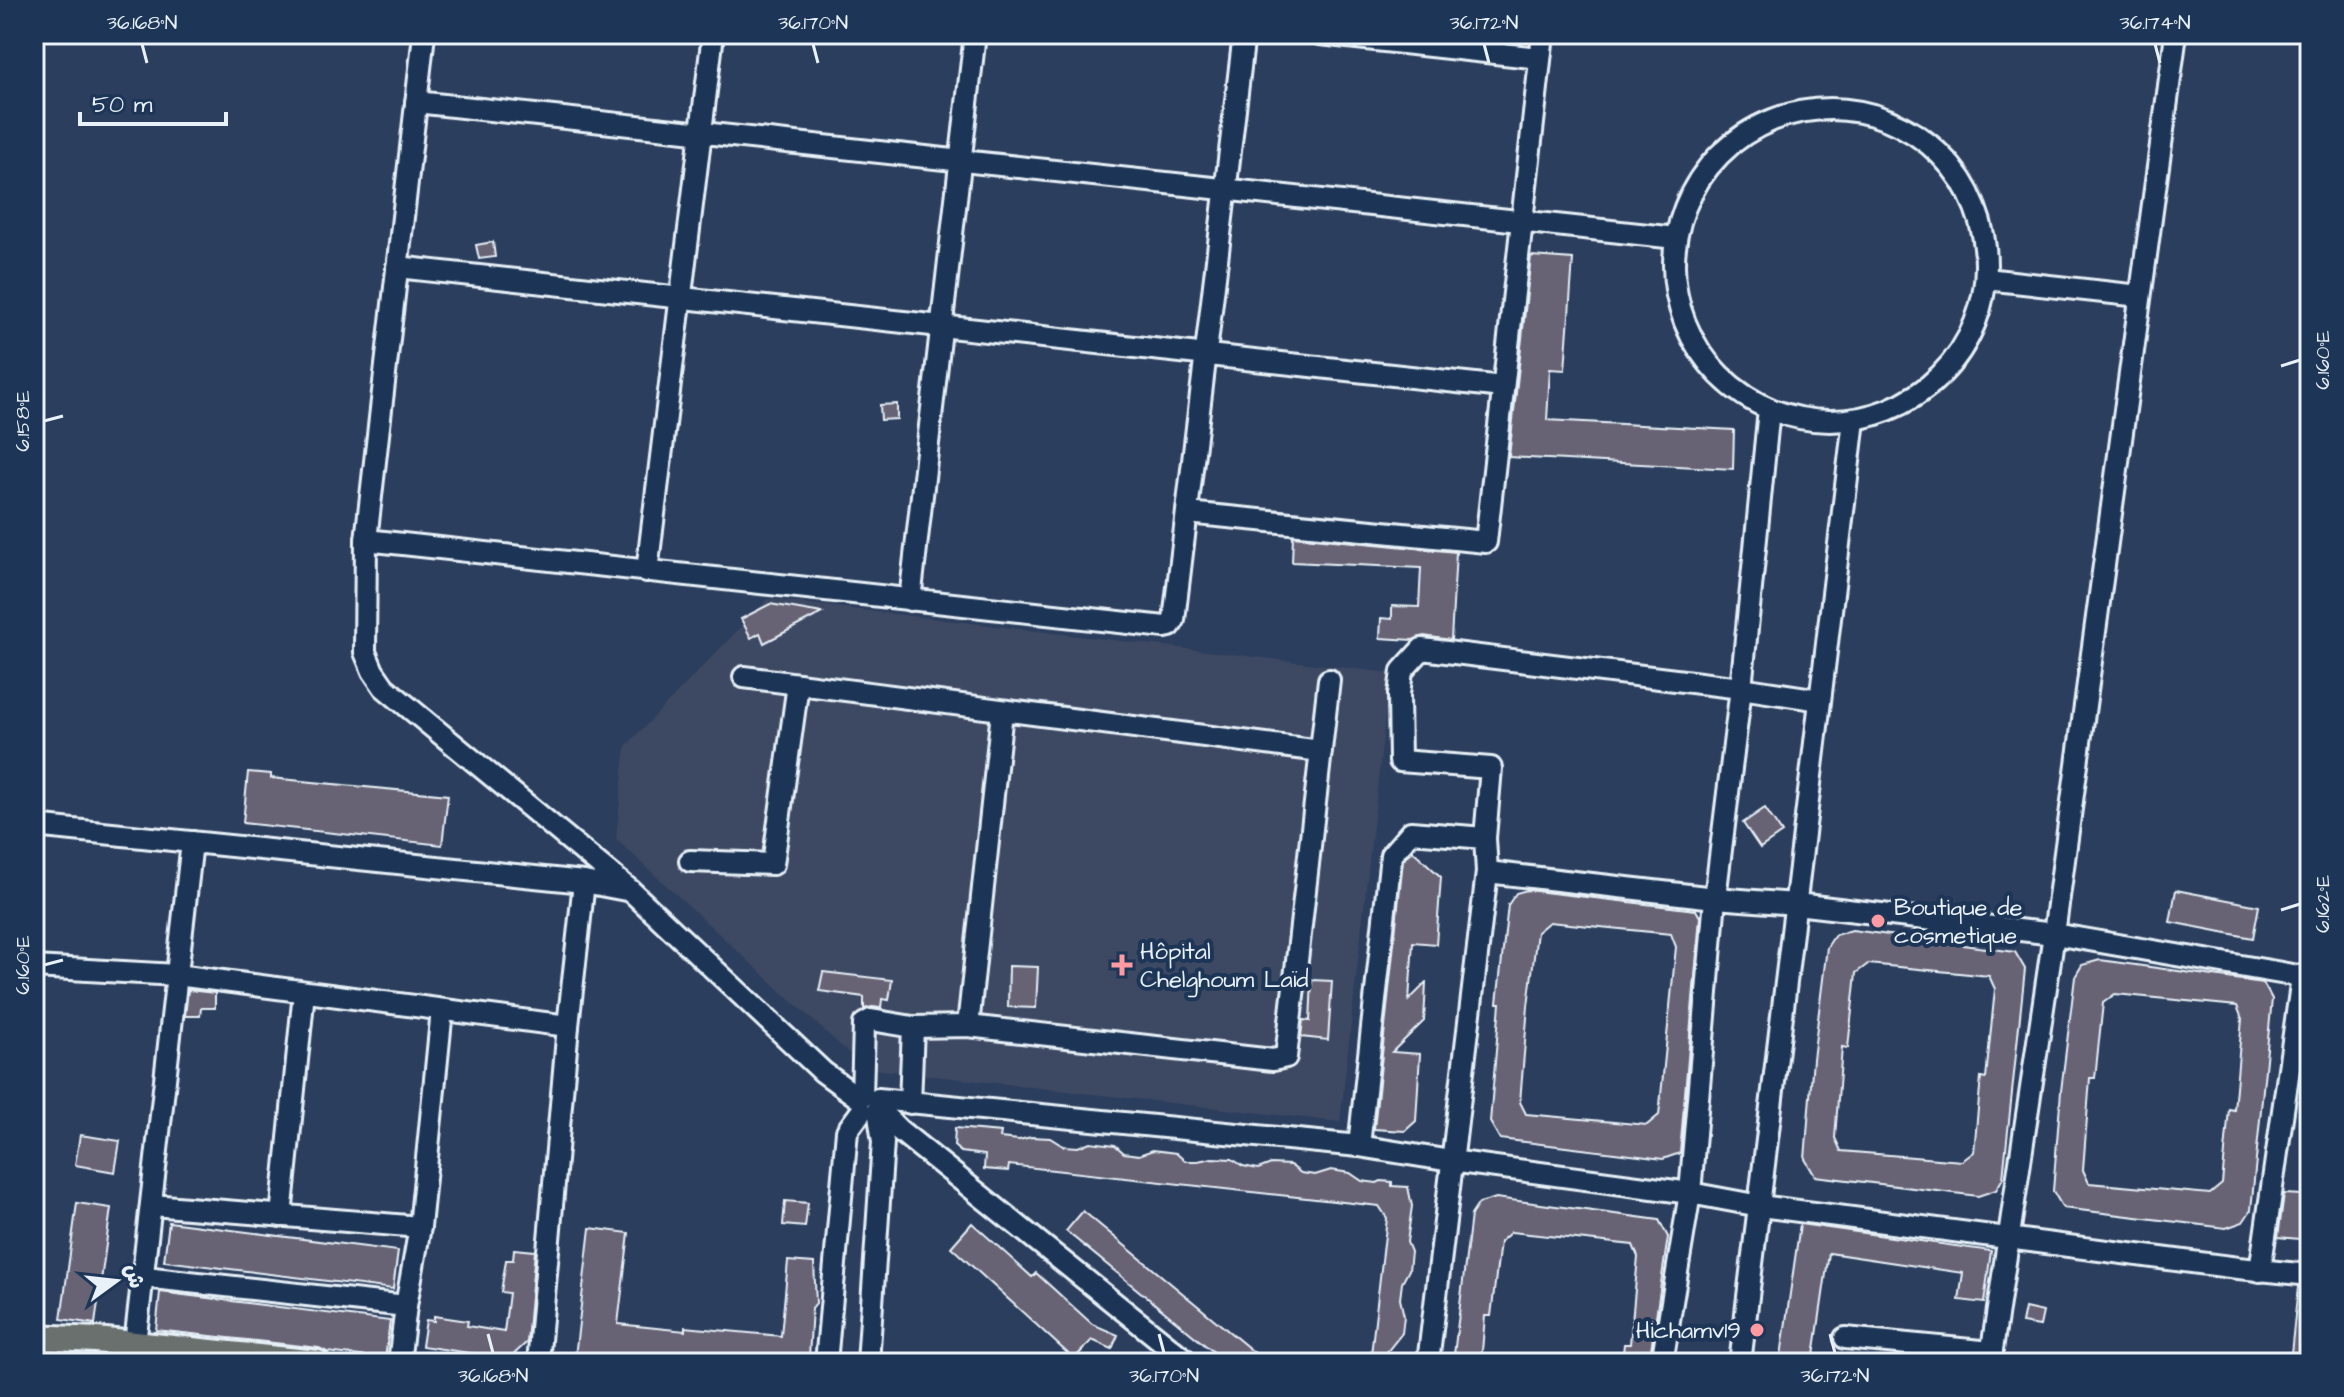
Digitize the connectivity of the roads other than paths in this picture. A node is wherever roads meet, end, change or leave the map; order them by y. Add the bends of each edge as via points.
1 (424, 34) edge
2 (713, 34) edge
3 (975, 34) edge
4 (1244, 34) edge
5 (1320, 34) edge
6 (1543, 34) edge
7 (2176, 34) edge
8 (1540, 58) junction
9 (416, 102) junction
10 (701, 133) junction
11 (960, 161) junction
12 (1225, 190) junction
13 (1521, 223) junction
14 (1676, 238) junction
15 (397, 267) junction
16 (1986, 279) junction
17 (2140, 296) junction
18 (680, 298) junction
19 (941, 326) junction
20 (1206, 355) junction
21 (1503, 387) junction
22 (1769, 409) junction
23 (1854, 420) junction
24 (1187, 513) junction
25 (366, 540) junction
26 (647, 571) junction
27 (910, 600) junction
28 (744, 677) dead end
29 (1329, 680) dead end
30 (798, 684) junction
31 (1741, 688) junction
32 (1820, 700) junction
33 (1002, 712) junction
34 (1321, 751) junction
35 (34, 826) edge
36 (1485, 838) junction
37 (192, 842) junction
38 (690, 861) dead end
39 (1487, 872) junction
40 (584, 882) junction
41 (630, 890) junction
42 (1715, 898) junction
43 (1796, 904) junction
44 (2054, 934) junction
45 (34, 967) edge
46 (177, 975) junction
47 (2306, 978) edge
48 (304, 992) junction
49 (442, 1010) junction
50 (568, 1026) junction
51 (968, 1026) junction
52 (913, 1027) junction
53 (823, 1072) junction
54 (868, 1103) junction
55 (910, 1103) junction
56 (937, 1106) junction
57 (847, 1131) junction
58 (891, 1136) junction
59 (1359, 1146) junction
60 (1451, 1161) junction
61 (1690, 1193) junction
62 (152, 1205) junction
63 (1760, 1206) junction
64 (281, 1216) junction
65 (420, 1227) junction
66 (2008, 1239) junction
67 (2260, 1271) junction
68 (2310, 1275) edge
69 (144, 1277) junction
70 (406, 1306) junction
71 (34, 1337) edge
72 (1845, 1338) dead end
73 (135, 1344) junction
74 (1991, 1358) edge
75 (307, 1362) edge
76 (399, 1363) edge
77 (538, 1363) edge
78 (826, 1363) edge
79 (868, 1363) edge
80 (1189, 1363) edge
81 (1428, 1363) edge
82 (1662, 1363) edge
83 (1740, 1363) edge

1 - 9 street
2 - 10 street
3 - 11 street
4 - 12 street
5 - 8 street
6 - 8 street
7 - 17 street
8 - 13 street
9 - 10 street
9 - 15 street
10 - 11 street
10 - 18 street
11 - 12 street
11 - 19 street
12 - 13 street
12 - 20 street
13 - 14 street
13 - 21 street
14 - 16 street via 1696,185 1733,141 1784,115 1848,109 1884,117 1941,154 1977,211
14 - 22 street via 1674,273 1693,340 1730,384
15 - 18 street
15 - 25 street
16 - 17 street
16 - 23 street via 1970,336 1934,383 1883,413
17 - 44 street
18 - 19 street
18 - 26 street
19 - 20 street
19 - 27 street
20 - 21 street
20 - 24 street
21 - 24 street via 1486,542
22 - 23 street via 1810,420
22 - 31 street
23 - 32 street
24 - 27 street via 1170,626
25 - 26 street
25 - 41 street via 365,652 384,687
26 - 27 street
28 - 30 street
29 - 34 street
30 - 33 street
30 - 38 street via 773,864
31 - 32 street
31 - 36 street via 1422,649 1402,671 1400,761 1491,768
31 - 42 street
32 - 43 street
33 - 34 street
33 - 51 street
34 - 51 street via 1286,1057 1273,1060
35 - 37 street
36 - 39 street
36 - 59 street via 1411,832 1391,855
37 - 40 street
37 - 46 street
39 - 42 street
39 - 60 street
40 - 41 street
40 - 50 street
41 - 53 street
42 - 43 street
42 - 61 street
43 - 44 street
43 - 63 street
44 - 47 street
44 - 66 street
45 - 46 street
46 - 48 street
46 - 62 street
47 - 67 street
48 - 49 street
48 - 64 street
49 - 50 street
49 - 65 street
50 - 77 street
51 - 52 street
52 - 54 street via 871,1020 864,1024
52 - 55 street
53 - 54 street
53 - 57 street via 846,1107
54 - 55 street
54 - 57 street
54 - 58 street
55 - 56 street
56 - 58 street
56 - 59 street
57 - 78 street
58 - 79 street
58 - 80 street
59 - 60 street
60 - 61 street
60 - 81 street
61 - 63 street
61 - 82 street
62 - 64 street
62 - 69 street
63 - 66 street
63 - 83 street
64 - 65 street
65 - 70 street
66 - 67 street
66 - 74 street
67 - 68 street
69 - 70 street
69 - 73 street
70 - 76 street
71 - 73 main road
72 - 74 street
73 - 75 main road

